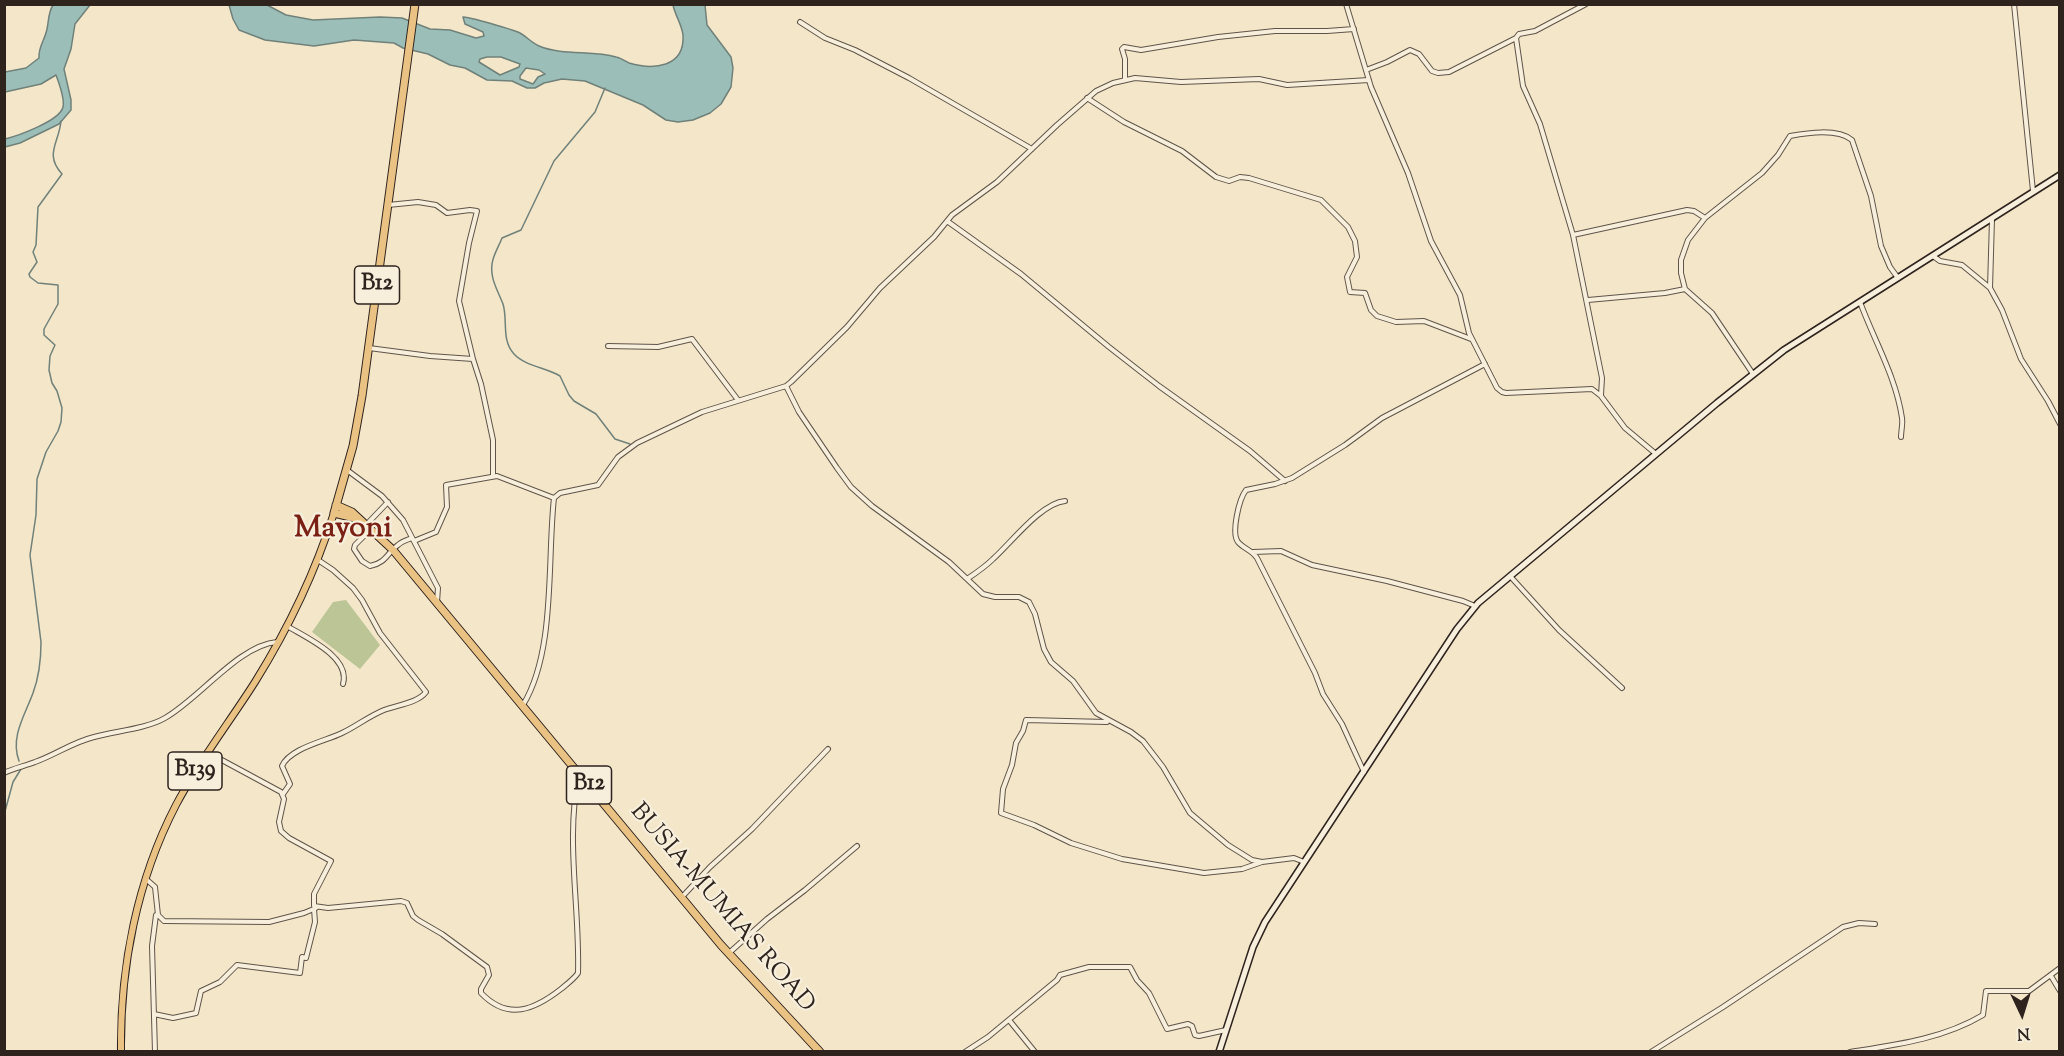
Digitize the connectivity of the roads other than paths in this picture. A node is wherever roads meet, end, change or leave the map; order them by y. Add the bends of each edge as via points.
1 (415, 4) edge
2 (1346, 4) edge
3 (1586, 4) edge
4 (2014, 4) edge
5 (800, 22) dead end
6 (1354, 29) junction
7 (1516, 38) junction
8 (1366, 70) junction
9 (1125, 80) junction
10 (1369, 80) junction
11 (1087, 98) junction
12 (1032, 149) junction
13 (2060, 175) edge
14 (2033, 191) junction
15 (388, 205) junction
16 (1705, 218) junction
17 (1992, 218) junction
18 (947, 221) junction
19 (1573, 236) junction
20 (1933, 256) junction
21 (1898, 278) junction
22 (1990, 288) junction
23 (1685, 289) junction
24 (1587, 300) junction
25 (1860, 302) junction
26 (1472, 339) junction
27 (608, 346) dead end
28 (369, 348) junction
29 (473, 359) junction
30 (1485, 364) junction
31 (1753, 374) junction
32 (786, 386) junction
33 (1601, 396) junction
34 (738, 400) junction
35 (2060, 424) edge
36 (1901, 437) dead end
37 (1656, 455) junction
38 (347, 469) junction
39 (493, 476) junction
40 (1285, 481) junction
41 (341, 489) junction
42 (554, 498) junction
43 (1065, 501) dead end
44 (388, 502) junction
45 (335, 509) junction
46 (349, 509) junction
47 (359, 519) junction
48 (369, 526) junction
49 (413, 540) junction
50 (393, 550) junction
51 (1253, 552) junction
52 (318, 560) junction
53 (1509, 576) junction
54 (967, 579) junction
55 (437, 602) junction
56 (1475, 606) junction
57 (286, 626) junction
58 (278, 642) junction
59 (343, 684) dead end
60 (1622, 688) dead end
61 (523, 705) junction
62 (1109, 722) junction
63 (828, 749) dead end
64 (207, 752) junction
65 (1364, 772) junction
66 (4, 773) edge
67 (579, 773) junction
68 (283, 794) junction
69 (857, 846) dead end
70 (1262, 862) junction
71 (1304, 862) junction
72 (146, 879) junction
73 (681, 897) junction
74 (315, 908) junction
75 (157, 912) junction
76 (1875, 924) dead end
77 (728, 953) junction
78 (2060, 968) edge
79 (2051, 976) junction
80 (2060, 991) edge
81 (154, 1014) junction
82 (1009, 1020) junction
83 (1226, 1030) junction
84 (121, 1052) edge
85 (154, 1052) edge
86 (820, 1052) edge
87 (965, 1052) edge
88 (1035, 1052) edge
89 (1219, 1052) edge
90 (1651, 1052) edge
91 (1850, 1052) edge

1 - 15 highway, B12
2 - 6 street
3 - 7 street
4 - 14 street
5 - 12 street via 909,78
6 - 8 street
6 - 9 street via 1275,31 1141,50 1124,47
7 - 8 street via 1446,73 1432,71 1419,54 1410,50
7 - 19 street via 1523,86 1540,124
8 - 10 street
9 - 10 street via 1247,79 1287,85
9 - 11 street
10 - 26 street via 1431,241 1462,300
11 - 12 street
11 - 26 street via 1182,151 1222,180 1242,177 1322,201 1348,227 1355,241 1357,256 1347,277 1350,292 1365,293 1373,313 1383,319 1398,323 1424,321
12 - 18 street
13 - 14 street
14 - 17 street
15 - 28 highway, B12
15 - 29 street via 418,202 436,205 447,213 477,212 459,302
16 - 19 street via 1684,210
16 - 21 street via 1762,173 1790,136 1844,135 1856,147 1881,246
16 - 23 street via 1682,256
17 - 20 street
17 - 22 street
18 - 32 street
18 - 40 street via 1021,274 1108,347
19 - 24 street
20 - 21 street
20 - 22 street via 1962,265
21 - 25 street
22 - 35 street via 2021,359
23 - 24 street
23 - 31 street via 1712,314
24 - 33 street via 1602,378
25 - 31 street
25 - 36 street via 1892,380 1902,419
26 - 30 street
27 - 34 street via 658,347 692,339
28 - 29 street
28 - 38 highway, B12
29 - 39 street via 493,440
30 - 33 street via 1503,393 1581,388 1592,389
30 - 40 street via 1382,418
31 - 37 street
32 - 34 street
32 - 54 street via 799,412 851,487
33 - 37 street via 1625,428
34 - 42 street via 629,447 598,485 560,493
37 - 53 street
38 - 41 highway, B12
38 - 44 street
39 - 42 street
39 - 49 street via 446,484 447,507 436,532
40 - 51 street via 1244,492 1236,537
41 - 45 highway, B12
41 - 46 highway, BUSIA-MUMIAS ROAD / B12
42 - 61 street via 546,626 533,683
43 - 54 street via 1056,502 1041,513 993,560
44 - 48 street
44 - 49 street
45 - 46 highway
45 - 47 highway, BUSIA-MUMIAS ROAD / B12
45 - 52 main road, B139
46 - 47 highway, BUSIA-MUMIAS ROAD / B12
47 - 48 highway, BUSIA-MUMIAS ROAD / B12
48 - 50 highway, BUSIA-MUMIAS ROAD / B12
48 - 50 street via 354,546 362,561 376,565
49 - 50 street via 398,544
49 - 55 street via 438,588
50 - 55 highway, BUSIA-MUMIAS ROAD / B12
51 - 56 street via 1283,552 1312,566
51 - 65 street
52 - 57 main road, B139
52 - 68 street via 358,596 380,633 426,692 290,756 283,765 290,784
53 - 56 street
53 - 60 street via 1558,630
54 - 62 street via 986,596 1019,597 1029,602 1048,659 1073,681 1093,711
55 - 61 highway, BUSIA-MUMIAS ROAD / B12
56 - 65 street
57 - 58 main road, B139
57 - 59 street via 334,656 343,673
58 - 64 main road, B139
58 - 66 street via 263,644 245,655 159,721 90,738
61 - 67 highway, BUSIA-MUMIAS ROAD / B12
62 - 70 street via 1143,741 1190,813 1239,852
62 - 70 street via 1026,720 1003,789 1001,813 1071,843 1122,859 1204,873 1242,869
63 - 73 street
64 - 68 street
64 - 72 main road, B139 via 176,806
65 - 71 street
67 - 73 highway, BUSIA-MUMIAS ROAD / B12
67 - 74 street via 573,828 579,971 544,1001 513,1011 488,1000 480,992 489,975 488,968 418,920 405,902
68 - 74 street via 281,831 331,861 314,894
69 - 77 street
70 - 71 street via 1294,858
71 - 83 street via 1258,934
72 - 75 street via 156,890
72 - 84 main road, B139 via 126,964
73 - 77 highway, BUSIA-MUMIAS ROAD / B12
74 - 75 street via 269,922 168,922
74 - 81 street via 315,922 300,973 237,965 220,982 201,991 196,1013 173,1018
75 - 81 street via 152,946
76 - 90 street via 1843,927
77 - 86 highway, BUSIA-MUMIAS ROAD / B12
78 - 79 street
79 - 80 street
79 - 91 street via 2029,991 1986,991 1983,1015 1948,1032
81 - 85 street
82 - 83 street via 1063,972 1124,966 1131,968 1149,993 1166,1029 1188,1024 1199,1036
82 - 87 street
82 - 88 street
83 - 89 street

